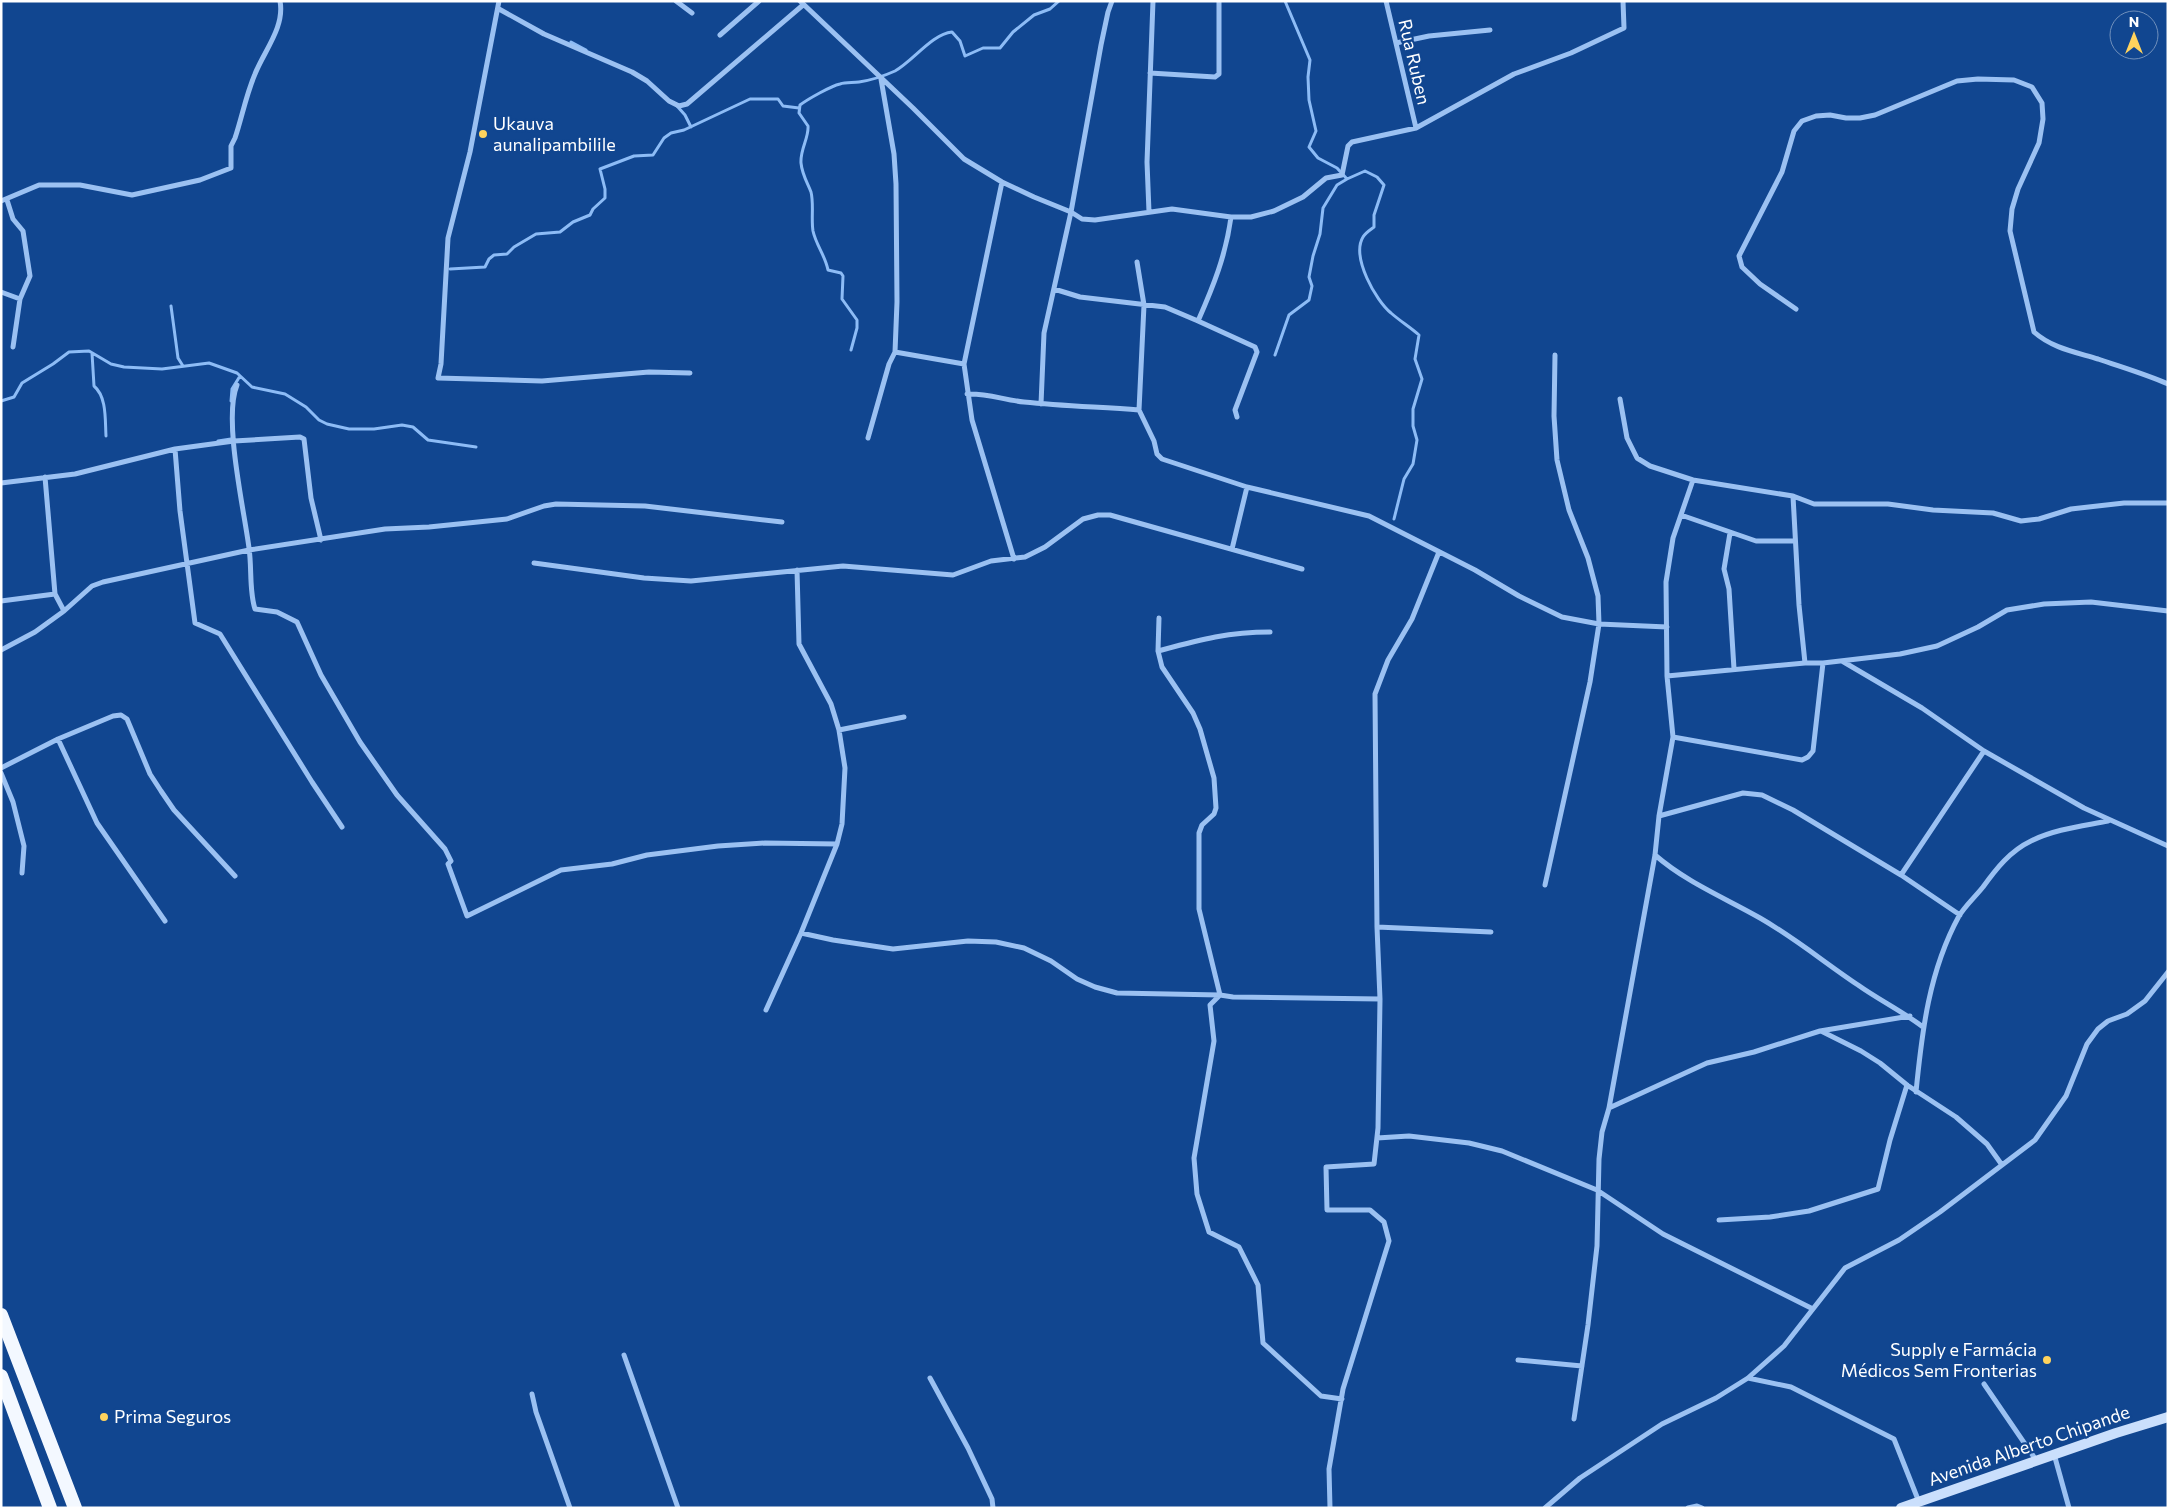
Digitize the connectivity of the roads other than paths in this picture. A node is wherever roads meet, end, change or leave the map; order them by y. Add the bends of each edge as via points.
1 (280, 1) edge
2 (499, 1) edge
3 (676, 1) edge
4 (759, 1) edge
5 (1112, 1) edge
6 (1153, 1) edge
7 (1219, 1) edge
8 (1386, 1) edge
9 (1623, 1) edge
10 (801, 3) edge
11 (499, 9) junction
12 (692, 13) dead end
13 (1490, 30) dead end
14 (720, 35) dead end
15 (1396, 43) junction
16 (1150, 73) junction
17 (881, 79) junction
18 (1416, 128) junction
19 (1002, 182) junction
20 (4, 200) edge
21 (1072, 212) junction
22 (1149, 212) junction
23 (1231, 217) junction
24 (1136, 262) dead end
25 (1054, 289) junction
26 (1, 292) edge
27 (20, 299) junction
28 (1144, 305) junction
29 (1796, 309) dead end
30 (1198, 321) junction
31 (13, 347) dead end
32 (895, 352) junction
33 (1555, 355) dead end
34 (964, 364) junction
35 (690, 373) dead end
36 (2168, 384) edge
37 (237, 385) dead end
38 (967, 394) junction
39 (1620, 399) dead end
40 (1041, 404) junction
41 (1139, 410) junction
42 (1237, 417) dead end
43 (868, 438) dead end
44 (234, 441) junction
45 (174, 449) junction
46 (45, 476) junction
47 (1693, 480) junction
48 (1, 483) edge
49 (1247, 487) junction
50 (1793, 496) junction
51 (2168, 503) edge
52 (1680, 515) junction
53 (782, 522) dead end
54 (1730, 533) junction
55 (321, 540) junction
56 (1795, 542) junction
57 (1232, 549) junction
58 (249, 550) junction
59 (1439, 552) junction
60 (1014, 559) junction
61 (187, 562) junction
62 (534, 563) dead end
63 (1302, 569) dead end
64 (796, 570) junction
65 (55, 594) junction
66 (1, 601) edge
67 (64, 611) junction
68 (2168, 611) edge
69 (1159, 618) dead end
70 (1599, 624) junction
71 (1667, 626) junction
72 (1270, 632) dead end
73 (1, 650) edge
74 (1158, 651) junction
75 (1841, 661) junction
76 (1805, 663) junction
77 (1823, 663) junction
78 (1734, 669) junction
79 (1667, 676) junction
80 (904, 717) dead end
81 (839, 730) junction
82 (1673, 737) junction
83 (58, 739) junction
84 (1984, 751) junction
85 (1, 768) edge
86 (1, 773) edge
87 (1659, 816) junction
88 (2109, 821) junction
89 (342, 826) dead end
90 (837, 844) junction
91 (2168, 846) edge
92 (1655, 855) junction
93 (22, 873) dead end
94 (1901, 875) junction
95 (235, 876) dead end
96 (1545, 885) dead end
97 (1960, 915) junction
98 (165, 921) dead end
99 (1377, 927) junction
100 (801, 932) junction
101 (1491, 932) dead end
102 (2168, 972) edge
103 (1220, 995) junction
104 (1380, 999) junction
105 (766, 1010) dead end
106 (1910, 1016) junction
107 (1922, 1027) junction
108 (1820, 1031) junction
109 (1907, 1085) junction
110 (1916, 1092) junction
111 (1609, 1108) junction
112 (1377, 1138) junction
113 (2002, 1165) junction
114 (1597, 1190) junction
115 (1719, 1220) dead end
116 (1814, 1309) junction
117 (1, 1315) edge
118 (624, 1355) dead end
119 (1518, 1360) dead end
120 (1582, 1366) junction
121 (1, 1376) edge
122 (930, 1378) dead end
123 (1748, 1378) junction
124 (1984, 1384) dead end
125 (532, 1394) dead end
126 (1342, 1399) junction
127 (2168, 1417) edge
128 (1574, 1419) dead end
129 (2054, 1454) junction
130 (2036, 1460) junction
131 (1919, 1502) junction
132 (50, 1508) edge
133 (74, 1508) edge
134 (570, 1508) edge
135 (678, 1508) edge
136 (993, 1508) edge
137 (1330, 1508) edge
138 (1545, 1508) edge
139 (1688, 1508) edge
140 (1702, 1508) edge
141 (1901, 1508) edge
142 (2069, 1508) edge

1 - 20 street via 282,11 273,40 255,72 231,146 232,168 200,180 132,195 80,185 39,185
2 - 11 street
3 - 12 street
4 - 14 street
5 - 21 street via 1101,44
6 - 16 street
7 - 16 street via 1219,74 1215,78
8 - 15 street, Rua Ruben
9 - 18 street via 1624,28 1571,53 1514,74
10 - 11 street via 687,104 679,106 632,72 544,34
10 - 17 street
11 - 35 street via 470,152 448,238 442,364 438,378 542,381 649,372
13 - 15 street
15 - 18 street, Rua Ruben
16 - 22 street
17 - 19 street via 964,159
17 - 32 street via 896,184
18 - 23 street via 1352,142 1348,146 1342,175 1326,178 1303,197 1274,211 1251,217
19 - 21 street
19 - 34 street
20 - 27 street via 23,231 30,276
21 - 22 street via 1082,219 1095,220
21 - 25 street
22 - 23 street via 1172,210
23 - 30 street via 1228,243
24 - 28 street
25 - 28 street via 1080,297
25 - 40 street via 1044,333
26 - 27 street
27 - 31 street
28 - 30 street via 1165,307
28 - 41 street
29 - 36 street via 1742,267 1740,256 1782,172 1794,131 1802,121 1830,114 1860,118 1957,81 2014,80 2032,87 2042,103 2039,143 2018,189 2010,231 2034,332 2045,342 2060,348
30 - 42 street via 1256,348 1235,410
32 - 34 street
32 - 43 street
33 - 70 street via 1557,460 1569,510 1588,558 1598,596
34 - 38 street
37 - 44 street via 233,400
38 - 40 street
38 - 60 street
39 - 47 street via 1627,438 1637,458 1650,466
40 - 41 street
41 - 49 street via 1162,459
44 - 45 street
44 - 55 street via 304,439 311,498
44 - 58 street
45 - 46 street via 75,474
45 - 61 street
46 - 48 street
46 - 65 street
47 - 50 street
47 - 52 street
49 - 57 street
49 - 59 street via 1368,516
50 - 51 street via 1814,504 1888,504 1993,513 2021,521 2080,508
50 - 56 street
52 - 54 street
52 - 71 street via 1666,582
53 - 55 street via 645,506 556,504 507,519 385,529
54 - 56 street via 1756,541
54 - 78 street via 1724,569 1729,589
55 - 58 street
56 - 76 street
57 - 60 street via 1119,516 1098,515 1083,519 1045,547
57 - 63 street
58 - 61 street
58 - 90 street via 255,610 277,612 297,622 322,675 360,742 397,795 445,849 467,916 561,870 718,846
59 - 70 street via 1562,617
59 - 99 street via 1412,619 1388,660 1375,694
60 - 64 street via 991,561 953,575 843,566
61 - 67 street via 92,586
61 - 89 street via 195,623 220,634
62 - 64 street via 691,581
64 - 81 street via 799,644 831,704
65 - 66 street
65 - 67 street
67 - 73 street via 35,632
68 - 75 street via 2091,602 2044,604 2007,610 1937,646
69 - 74 street
70 - 71 street
70 - 96 street via 1590,682
71 - 79 street
72 - 74 street via 1215,636
74 - 103 street via 1162,667 1193,713 1214,778 1216,808 1199,833 1199,880 1201,916
75 - 77 street
75 - 84 street via 1922,708
76 - 77 street
76 - 78 street
77 - 82 street via 1813,751 1802,760
78 - 79 street
79 - 82 street
80 - 81 street
81 - 90 street via 845,768 842,824
82 - 87 street
83 - 85 street
83 - 95 street via 113,716 121,715 127,719 150,774 174,810
83 - 98 street via 97,823
84 - 88 street
84 - 94 street
86 - 93 street via 13,802 24,846
87 - 92 street
87 - 94 street via 1743,793 1762,794
88 - 91 street
88 - 97 street via 2031,841 2000,863
90 - 100 street
92 - 106 street via 1671,869 1778,929 1859,986
92 - 111 street
94 - 97 street
97 - 107 street via 1940,956
99 - 101 street
99 - 104 street
100 - 103 street via 893,949 968,941 996,942 1024,948 1077,979 1118,993
100 - 105 street
102 - 113 street via 2145,1000 2098,1029 2087,1044 2066,1096 2035,1140
103 - 104 street
103 - 126 street via 1210,1005 1214,1041 1194,1158 1197,1194 1209,1232 1239,1247 1258,1285 1263,1343 1321,1396
104 - 112 street
106 - 107 street
106 - 108 street
107 - 110 street
108 - 109 street via 1861,1051
108 - 111 street via 1707,1063
109 - 110 street
109 - 115 street via 1878,1188 1809,1211 1770,1218
110 - 113 street via 1972,1130
111 - 114 street via 1602,1132
112 - 114 street via 1409,1136 1469,1143 1502,1151
112 - 126 street via 1374,1164 1326,1167 1328,1210 1370,1210 1384,1222 1389,1242 1364,1316
113 - 116 street via 1899,1240 1845,1268
114 - 116 street via 1663,1234
114 - 120 street via 1597,1246
116 - 123 street via 1784,1346
117 - 133 highway
118 - 135 street
119 - 120 street
120 - 128 street
121 - 132 highway
122 - 136 street via 968,1448 992,1499
123 - 131 street via 1791,1387 1894,1438
123 - 138 street via 1716,1398 1662,1424 1580,1478
124 - 130 street
125 - 134 street
126 - 137 street via 1329,1469
127 - 129 main road, Avenida Alberto Chipande
129 - 130 main road, Avenida Alberto Chipande
129 - 142 street
130 - 131 main road, Avenida Alberto Chipande
131 - 141 main road, Avenida Alberto Chipande
139 - 140 street

